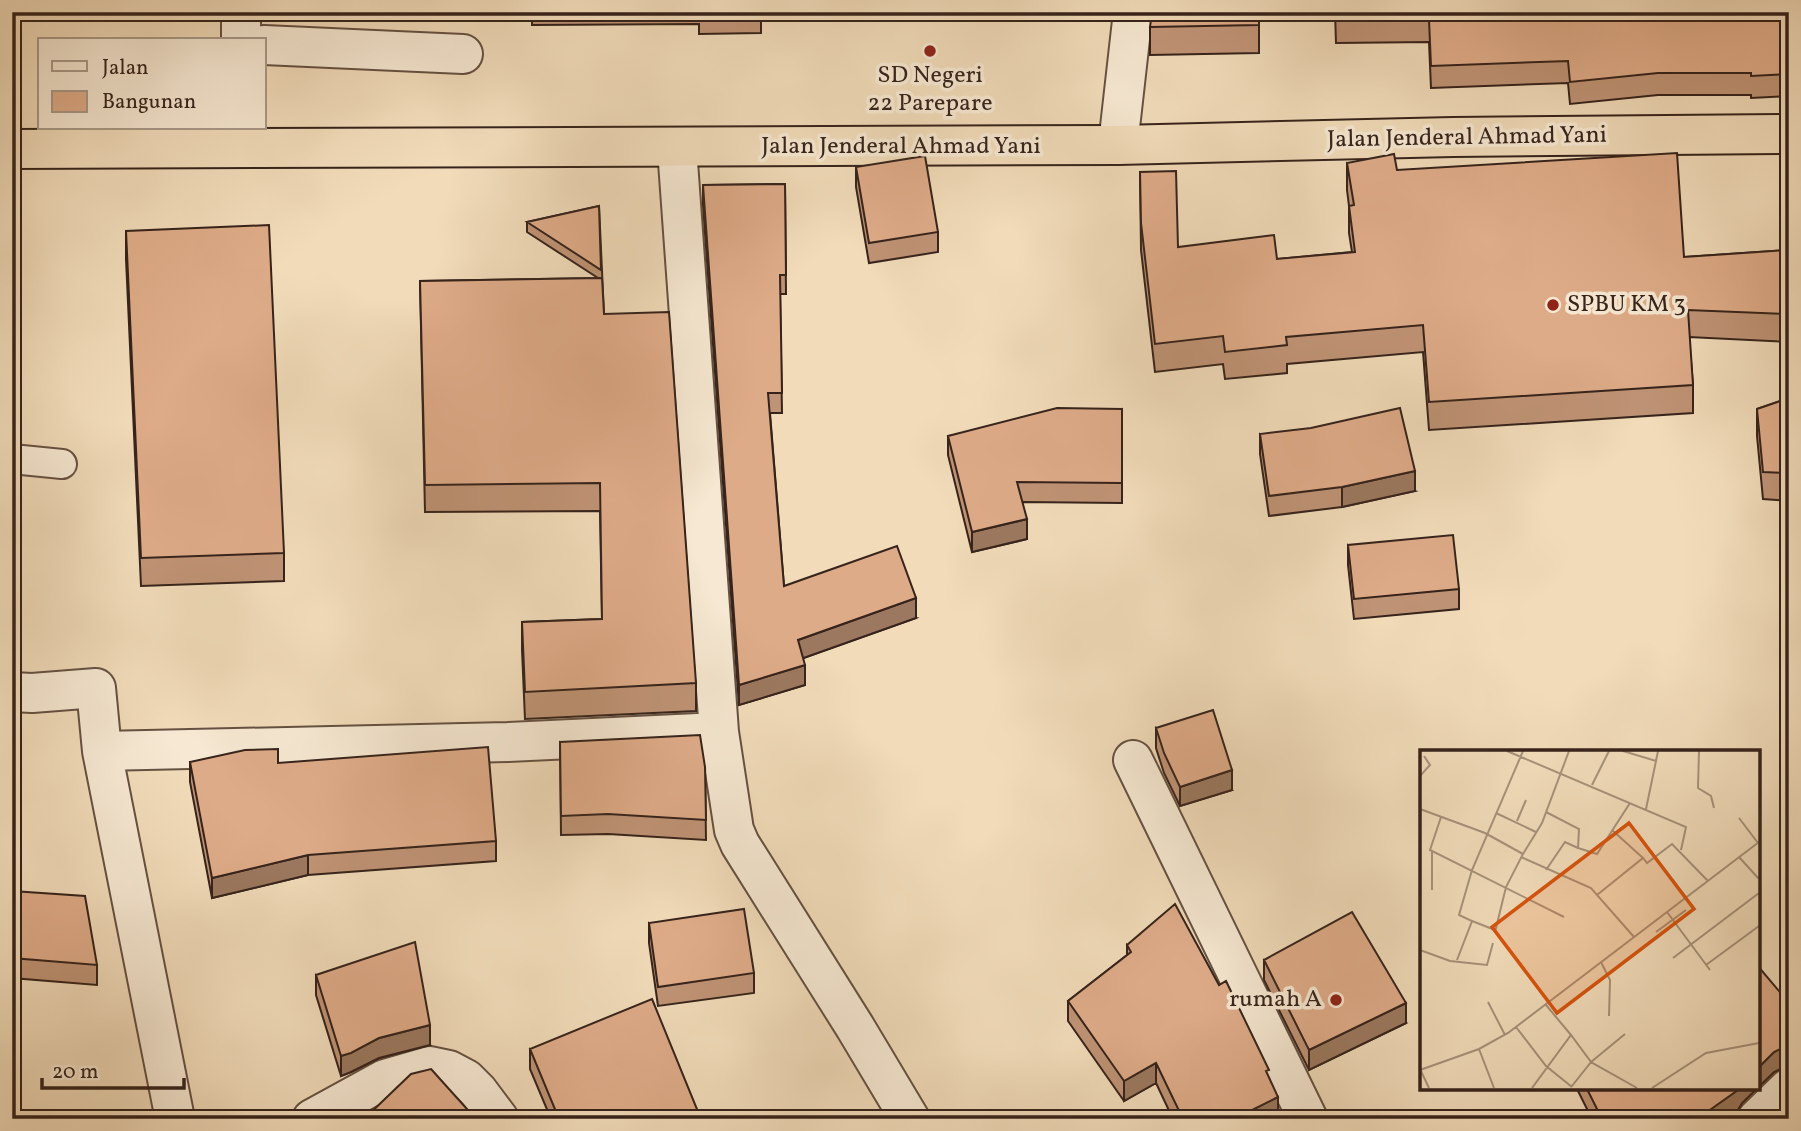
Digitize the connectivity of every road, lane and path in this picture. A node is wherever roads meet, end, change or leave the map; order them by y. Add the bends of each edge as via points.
1 (241, 12) edge
2 (1133, 12) edge
3 (241, 38) edge
4 (266, 45) edge
5 (463, 54) dead end
6 (1789, 134) edge
7 (241, 138) edge
8 (1118, 145) junction
9 (677, 148) junction
10 (12, 149) edge
11 (12, 459) edge
12 (62, 464) dead end
13 (12, 692) edge
14 (719, 732) junction
15 (102, 751) junction
16 (1133, 760) dead end
17 (1789, 1088) edge
18 (175, 1119) edge
19 (313, 1119) edge
20 (499, 1119) edge
21 (910, 1119) edge
22 (1308, 1119) edge
23 (1757, 1119) edge

1 - 3 street
2 - 8 street
4 - 5 street
6 - 8 highway, Jalan Jenderal Ahmad Yani
7 - 9 highway, Jalan Jenderal Ahmad Yani
7 - 10 highway, Jalan Jenderal Ahmad Yani
8 - 9 highway, Jalan Jenderal Ahmad Yani
9 - 14 street
11 - 12 lane
13 - 15 street via 96,688
14 - 15 street via 508,742
14 - 21 street via 740,844
15 - 18 street
16 - 22 street
17 - 23 street
19 - 20 street via 385,1079 430,1066 466,1079

